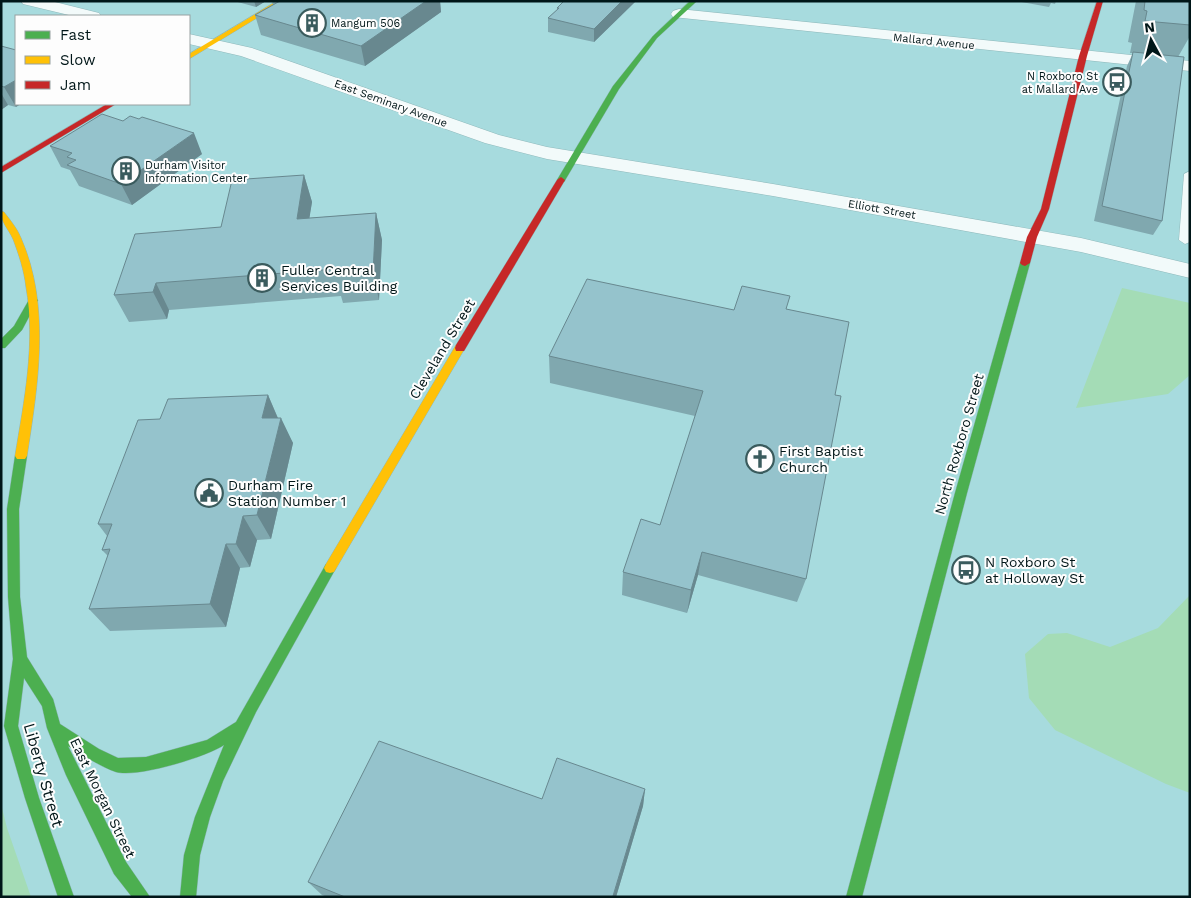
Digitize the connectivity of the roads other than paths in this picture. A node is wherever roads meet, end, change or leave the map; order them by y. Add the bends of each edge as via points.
1 (29, 1) edge
2 (282, 1) edge
3 (694, 1) edge
4 (1100, 1) edge
5 (678, 14) junction
6 (89, 15) edge
7 (190, 39) edge
8 (211, 44) junction
9 (190, 56) edge
10 (1083, 56) junction
11 (1190, 66) edge
12 (110, 105) edge
13 (573, 157) junction
14 (1, 171) edge
15 (1190, 174) edge
16 (1189, 198) edge
17 (1, 214) edge
18 (1032, 237) junction
19 (1185, 240) dead end
20 (1190, 271) edge
21 (33, 300) junction
22 (1, 345) edge
23 (7, 550) edge
24 (20, 659) junction
25 (54, 728) junction
26 (238, 728) junction
27 (66, 897) edge
28 (142, 897) edge
29 (188, 897) edge
30 (854, 897) edge

1 - 6 street
2 - 8 main road
3 - 5 main road, Cleveland Street
4 - 10 main road, North Roxboro Street
5 - 10 street, Mallard Avenue
5 - 13 main road, Cleveland Street via 616,88
7 - 8 street, East Seminary Avenue
8 - 9 main road
8 - 13 street, East Seminary Avenue via 274,61 492,139
10 - 11 street, Mallard Avenue
10 - 18 main road, North Roxboro Street via 1044,209
12 - 14 main road
13 - 18 street, Elliott Street
13 - 26 main road, Cleveland Street via 370,498
15 - 16 lane
16 - 19 lane
17 - 21 main road, East Morgan Street via 16,236 32,285
18 - 20 street, Elliott Street
18 - 30 main road, North Roxboro Street
21 - 22 main road via 18,328
21 - 23 main road, East Morgan Street via 34,378
23 - 24 main road, East Morgan Street
24 - 25 main road, East Morgan Street via 48,704
24 - 27 main road, Liberty Street via 11,726
25 - 26 main road, Cleveland Street via 118,765 146,764 210,746
25 - 28 main road, East Morgan Street via 70,770 120,868
26 - 29 main road, Cleveland Street via 192,857

